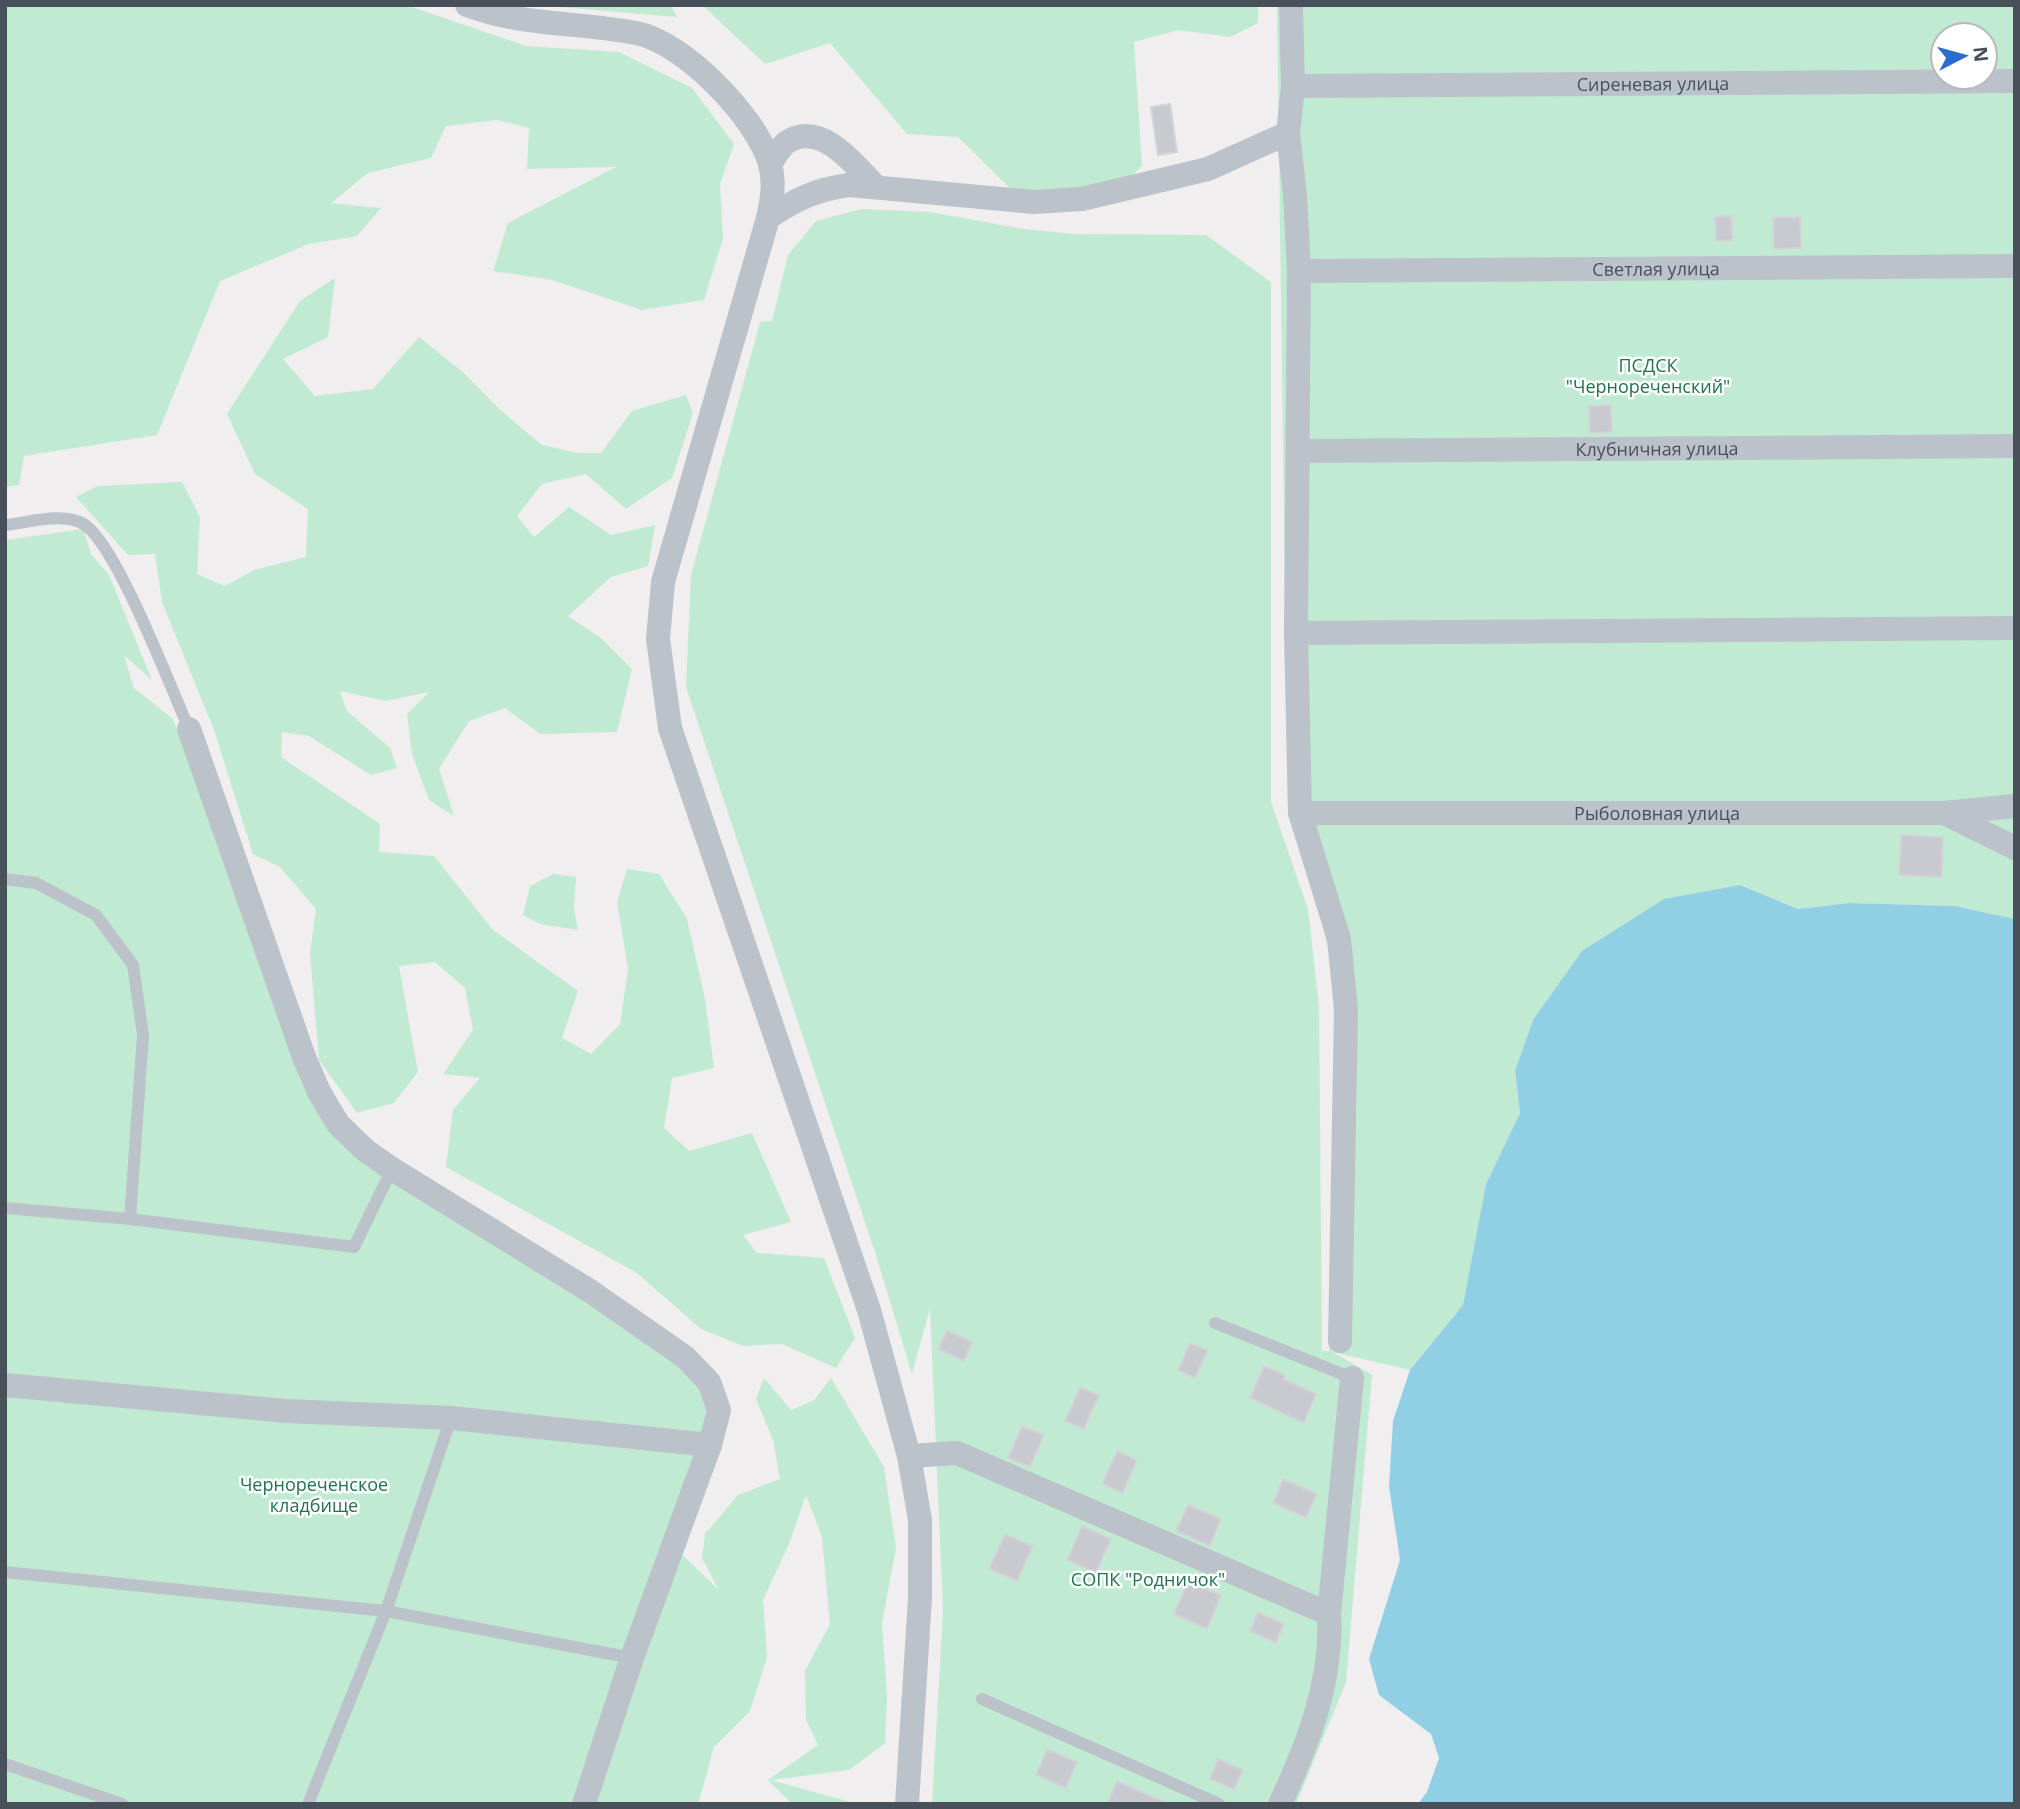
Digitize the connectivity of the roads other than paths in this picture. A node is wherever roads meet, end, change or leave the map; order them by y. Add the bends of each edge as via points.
1 (467, 5) edge
2 (1291, 5) edge
3 (2015, 81) edge
4 (1293, 86) junction
5 (1287, 134) junction
6 (770, 164) junction
7 (876, 187) junction
8 (768, 218) junction
9 (2015, 266) edge
10 (1299, 271) junction
11 (2015, 446) edge
12 (1298, 451) junction
13 (5, 526) edge
14 (2015, 628) edge
15 (1296, 633) junction
16 (190, 729) joint
17 (2015, 806) edge
18 (1300, 813) junction
19 (1944, 813) junction
20 (2015, 848) edge
21 (5, 879) edge
22 (392, 1170) junction
23 (5, 1208) edge
24 (130, 1219) junction
25 (1215, 1323) dead end
26 (1340, 1341) dead end
27 (1352, 1378) joint
28 (5, 1385) edge
29 (451, 1418) junction
30 (710, 1444) junction
31 (909, 1456) junction
32 (5, 1572) edge
33 (386, 1611) junction
34 (1329, 1614) junction
35 (632, 1658) junction
36 (982, 1699) dead end
37 (5, 1764) edge
38 (122, 1804) edge
39 (308, 1804) edge
40 (584, 1804) edge
41 (907, 1804) edge
42 (1219, 1804) edge
43 (1280, 1804) edge

1 - 6 street via 492,15 639,33 676,51 711,77 749,125
2 - 4 street
3 - 4 street, Сиреневая улица
4 - 5 street
5 - 7 street via 1208,169 1082,199 1034,202
5 - 10 street via 1296,195
6 - 7 street via 785,143 803,136 819,138 841,151
6 - 8 street via 773,191
7 - 8 street via 826,187 796,199
8 - 31 street via 663,582 659,639 664,690 670,728 860,1285
9 - 10 street, Светлая улица
10 - 12 street
11 - 12 street, Клубничная улица
12 - 15 street
13 - 16 lane via 62,519 84,524 109,552
14 - 15 street
15 - 18 street
16 - 22 street via 319,1092 338,1124
17 - 19 street, Рыболовная улица
18 - 19 street, Рыболовная улица
18 - 26 street via 1339,939 1346,1009
19 - 20 street
21 - 24 lane via 36,883 96,915 133,965 143,1035
22 - 24 lane via 354,1247
22 - 30 street via 590,1291 685,1357 709,1382 719,1410
23 - 24 lane
25 - 27 lane
27 - 34 street
28 - 29 street via 286,1411
29 - 30 street
29 - 33 lane
30 - 35 street
31 - 34 street via 957,1453
31 - 41 street via 920,1520 920,1598
32 - 33 lane
33 - 35 lane
33 - 39 lane
34 - 43 street via 1331,1649 1309,1742
35 - 40 street
36 - 42 lane
37 - 38 lane

